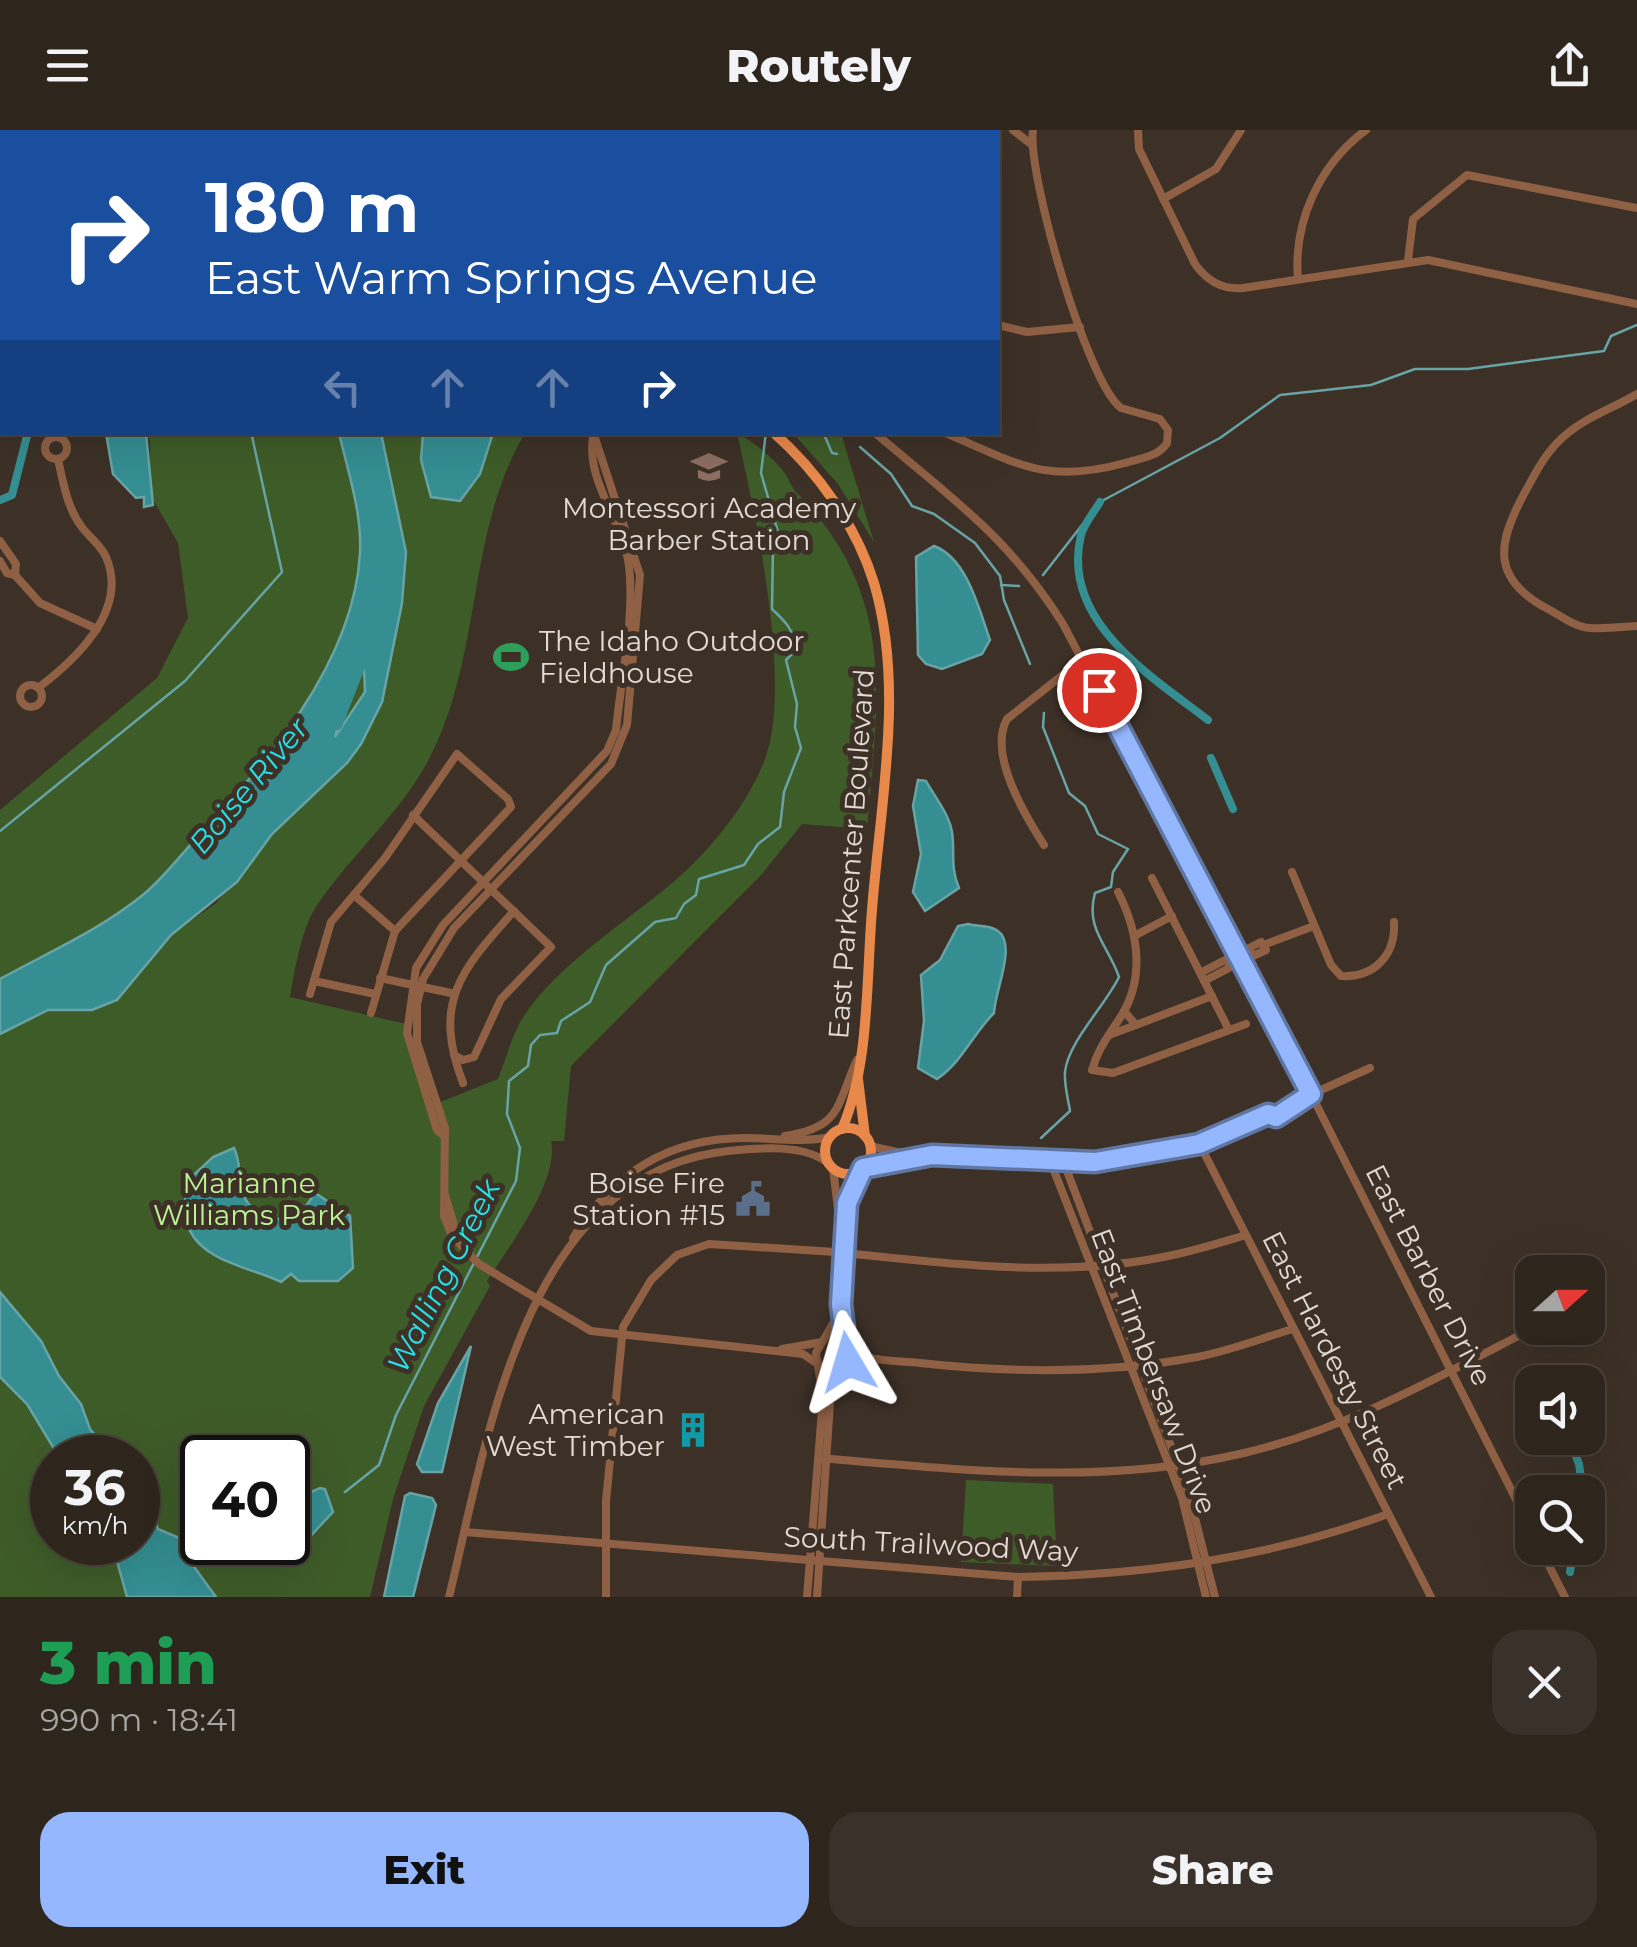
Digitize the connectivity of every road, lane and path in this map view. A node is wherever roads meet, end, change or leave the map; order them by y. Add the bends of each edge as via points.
1 (1012, 130) edge
2 (1032, 130) edge
3 (1138, 130) edge
4 (1241, 130) edge
5 (1366, 130) edge
6 (1031, 144) junction
7 (1163, 200) junction
8 (1637, 208) edge
9 (1408, 261) junction
10 (1298, 279) junction
11 (1637, 304) edge
12 (1000, 325) edge
13 (1080, 326) junction
14 (1637, 394) edge
15 (594, 435) edge
16 (775, 435) edge
17 (877, 435) edge
18 (950, 435) edge
19 (58, 459) dead end
20 (0, 540) edge
21 (0, 561) edge
22 (15, 575) junction
23 (1637, 626) edge
24 (97, 630) junction
25 (1083, 659) junction
26 (38, 688) dead end
27 (413, 815) junction
28 (1044, 845) dead end
29 (461, 861) junction
30 (1292, 872) dead end
31 (1152, 878) dead end
32 (1312, 883) dead end
33 (487, 886) junction
34 (1298, 888) junction
35 (1118, 892) dead end
36 (354, 895) junction
37 (514, 911) junction
38 (1172, 916) junction
39 (1394, 922) dead end
40 (1314, 926) junction
41 (395, 931) junction
42 (1136, 935) junction
43 (1240, 958) junction
44 (1202, 977) junction
45 (380, 978) junction
46 (314, 980) junction
47 (416, 986) junction
48 (452, 993) junction
49 (310, 994) dead end
50 (375, 994) junction
51 (1212, 996) junction
52 (1124, 1011) junction
53 (371, 1014) dead end
54 (1246, 1024) dead end
55 (1136, 1025) junction
56 (1228, 1028) junction
57 (1105, 1037) junction
58 (454, 1056) junction
59 (858, 1057) junction
60 (1370, 1068) dead end
61 (857, 1073) junction
62 (463, 1083) dead end
63 (1311, 1094) junction
64 (842, 1129) junction
65 (766, 1138) junction
66 (830, 1138) junction
67 (868, 1141) junction
68 (1199, 1144) junction
69 (932, 1155) junction
70 (1051, 1163) junction
71 (1064, 1163) junction
72 (832, 1166) junction
73 (860, 1170) junction
74 (1246, 1235) junction
75 (840, 1252) junction
76 (563, 1260) junction
77 (1101, 1265) junction
78 (1091, 1266) junction
79 (537, 1303) junction
80 (1294, 1329) junction
81 (622, 1337) junction
82 (1515, 1338) edge
83 (825, 1340) junction
84 (846, 1346) junction
85 (778, 1351) junction
86 (878, 1359) junction
87 (819, 1365) junction
88 (1135, 1365) junction
89 (842, 1368) junction
90 (1452, 1370) junction
91 (1341, 1422) junction
92 (824, 1458) junction
93 (1174, 1464) junction
94 (1515, 1498) edge
95 (1388, 1514) junction
96 (465, 1532) junction
97 (608, 1543) junction
98 (815, 1561) junction
99 (1204, 1563) junction
100 (1549, 1565) edge
101 (1018, 1577) junction
102 (450, 1597) edge
103 (606, 1597) edge
104 (808, 1597) edge
105 (817, 1597) edge
106 (1017, 1597) edge
107 (1206, 1597) edge
108 (1214, 1597) edge
109 (1431, 1597) edge
110 (1565, 1597) edge

1 - 6 street
2 - 6 street
3 - 7 street via 1139,149
4 - 7 street via 1216,170
5 - 10 street via 1331,163 1307,208
6 - 13 street via 1037,192
7 - 10 street via 1195,264 1213,282 1232,289
8 - 9 street via 1468,174 1414,219
9 - 10 street
9 - 11 street
12 - 13 street via 1027,332
13 - 18 street via 1112,402 1166,426 1160,452 1066,475
14 - 23 street via 1560,440 1536,471 1503,542 1514,583 1536,603 1589,628
15 - 33 street via 594,468 629,567 616,730 594,766
16 - 59 main road, East Parkcenter Boulevard via 831,496 850,528 872,579 884,633 888,692
17 - 25 street, East Barber Drive via 1006,546
19 - 24 street via 68,500 109,566
20 - 22 street via 16,564
21 - 22 street
22 - 24 street via 40,603
24 - 26 street
25 - 28 street via 1007,718 1001,730 1026,815
25 - 43 street, East Barber Drive
27 - 29 street
27 - 29 street via 457,754 511,807
27 - 36 street
29 - 33 street
29 - 41 street
30 - 34 street
31 - 38 street
32 - 34 street
33 - 37 street
33 - 47 street
34 - 40 street
35 - 42 street
36 - 41 street
36 - 46 street via 331,922
37 - 48 street via 465,966
37 - 58 street via 551,947 501,998 474,1057
38 - 42 street
38 - 44 street
39 - 40 street via 1391,953 1380,964 1340,976
40 - 43 street
41 - 45 street
42 - 52 street via 1135,978
43 - 44 street
43 - 63 street, East Barber Drive
44 - 51 street
45 - 47 street
45 - 50 street
46 - 49 street
46 - 50 street
47 - 48 street
47 - 79 street via 418,1042 445,1128 445,1195 458,1238
48 - 58 street
50 - 53 street
51 - 55 street
51 - 56 street
52 - 55 street
52 - 57 street
54 - 56 street
55 - 57 street
56 - 57 street via 1113,1073 1092,1070
58 - 62 street
59 - 61 main road, East Parkcenter Boulevard
59 - 65 street via 840,1108 827,1124
60 - 63 street
61 - 64 main road, East Parkcenter Boulevard
61 - 67 main road, East Parkcenter Boulevard
63 - 68 street via 1276,1117 1268,1114
63 - 90 street, East Barber Drive
64 - 66 main road
64 - 67 main road via 854,1129
65 - 66 street
65 - 76 street via 682,1146 636,1168 597,1201
66 - 72 main road
67 - 69 street
67 - 73 main road
68 - 71 street
68 - 74 street, East Hardesty Street
69 - 70 street
69 - 73 street
70 - 71 street
70 - 78 street, East Timbersaw Drive
71 - 77 street, East Timbersaw Drive
72 - 73 main road via 845,1174
72 - 75 street
72 - 76 street via 801,1151 735,1150 678,1160 613,1198
73 - 75 street
74 - 77 street via 1167,1257
74 - 80 street, East Hardesty Street
75 - 78 street
75 - 81 street via 723,1243 689,1249 658,1272 629,1313
75 - 83 street via 834,1320
75 - 84 street
76 - 79 street
77 - 78 street
77 - 88 street, East Timbersaw Drive
78 - 88 street, East Timbersaw Drive
79 - 81 street via 582,1328
79 - 96 street via 491,1417
80 - 88 street via 1199,1356
80 - 91 street, East Hardesty Street
81 - 85 street
81 - 97 street
82 - 90 street
83 - 84 street
83 - 85 street
83 - 87 street via 816,1352
84 - 86 street
84 - 89 street
85 - 87 street via 803,1354
86 - 88 street via 990,1370
86 - 89 street
87 - 89 street
87 - 92 street
88 - 93 street, East Timbersaw Drive
89 - 92 street via 831,1388
90 - 91 street
90 - 94 street, East Barber Drive
91 - 93 street via 1245,1453
91 - 95 street, East Hardesty Street
92 - 93 street via 1042,1475
92 - 98 street
93 - 99 street, East Timbersaw Drive
95 - 99 street, South Trailwood Way via 1314,1540
95 - 109 street, East Hardesty Street
96 - 97 street, South Trailwood Way
96 - 102 street
97 - 98 street, South Trailwood Way
97 - 103 street
98 - 101 street, South Trailwood Way
98 - 104 street
98 - 105 street
99 - 101 street, South Trailwood Way via 1110,1576
99 - 107 street, East Timbersaw Drive
99 - 108 street, East Timbersaw Drive
100 - 110 street
101 - 106 street

